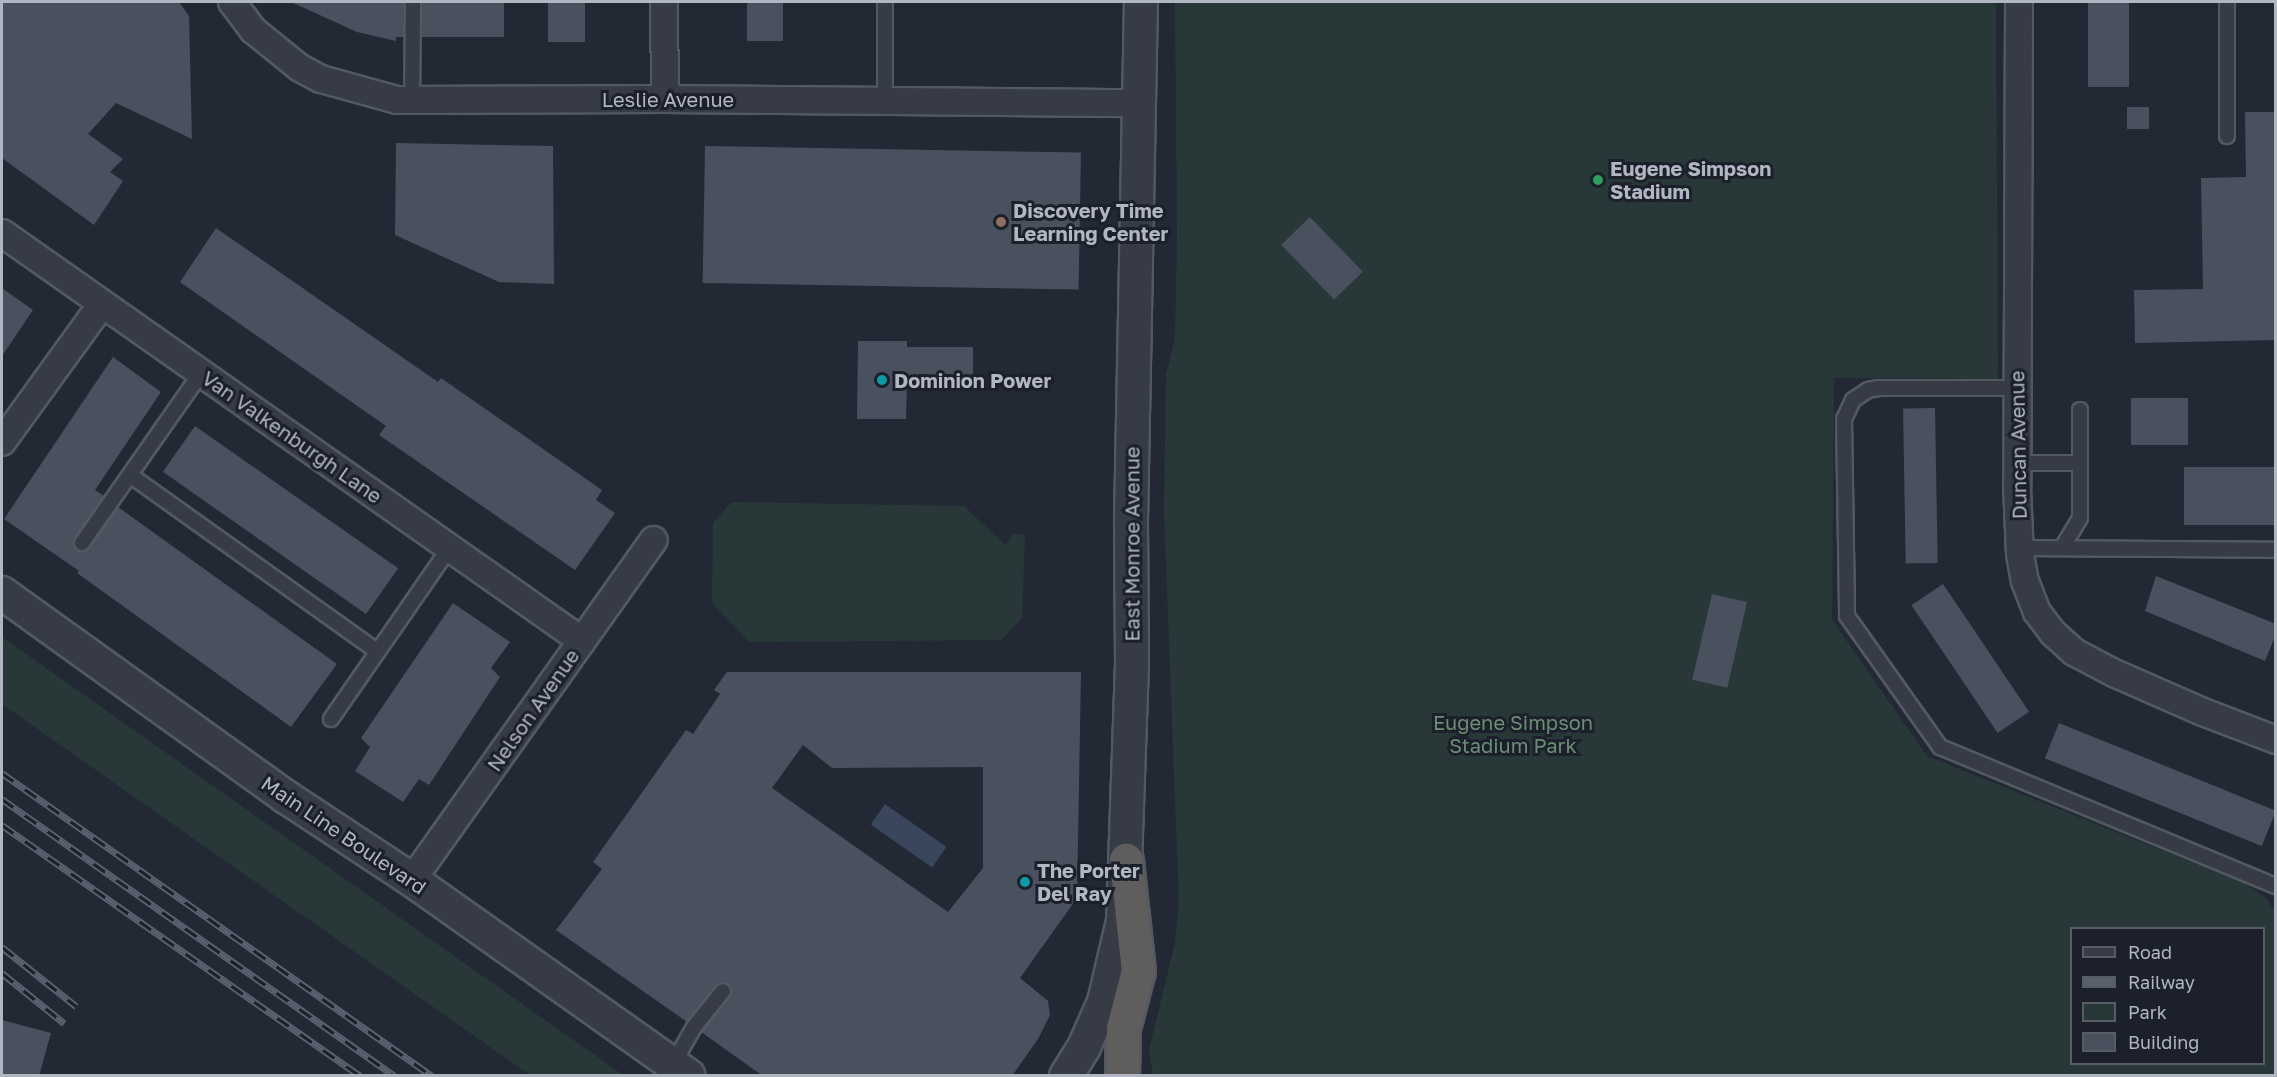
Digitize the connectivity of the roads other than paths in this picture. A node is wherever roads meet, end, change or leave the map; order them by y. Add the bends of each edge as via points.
1 (232, 2) edge
2 (413, 2) edge
3 (663, 2) edge
4 (885, 2) edge
5 (1141, 2) edge
6 (2019, 2) edge
7 (2227, 2) edge
8 (665, 99) junction
9 (412, 100) junction
10 (885, 100) junction
11 (1138, 103) junction
12 (2228, 136) dead end
13 (2, 233) edge
14 (102, 304) junction
15 (201, 373) junction
16 (2017, 388) junction
17 (2080, 410) dead end
18 (2, 442) edge
19 (2017, 463) junction
20 (2080, 464) junction
21 (130, 475) junction
22 (654, 540) dead end
23 (82, 543) dead end
24 (450, 547) junction
25 (2020, 548) junction
26 (2062, 548) junction
27 (2276, 550) edge
28 (2, 593) edge
29 (582, 641) junction
30 (377, 651) junction
31 (331, 719) dead end
32 (2276, 740) edge
33 (1126, 860) junction
34 (412, 880) junction
35 (2276, 886) edge
36 (723, 991) dead end
37 (681, 1070) edge
38 (1066, 1076) edge
39 (1122, 1076) edge

1 - 9 street, Leslie Avenue via 253,30 300,68 367,94
2 - 9 lane
3 - 8 street
4 - 10 lane
5 - 11 street, East Monroe Avenue
6 - 16 street, Duncan Avenue
7 - 12 lane
8 - 9 street, Leslie Avenue
8 - 10 street, Leslie Avenue
10 - 11 street, Leslie Avenue
11 - 33 street, East Monroe Avenue
13 - 14 street, Van Valkenburgh Lane
14 - 15 street, Van Valkenburgh Lane
14 - 18 street
15 - 21 lane
15 - 24 street, Van Valkenburgh Lane
16 - 19 street, Duncan Avenue
16 - 35 lane via 1879,388 1853,400 1844,419 1847,616 1940,747
17 - 20 lane
19 - 20 lane
19 - 25 street, Duncan Avenue
20 - 26 lane via 2080,518
21 - 23 lane
21 - 30 lane
22 - 29 street, Nelson Avenue
24 - 29 street, Van Valkenburgh Lane
24 - 30 lane
25 - 26 lane
25 - 32 street, Duncan Avenue via 2025,581 2037,612 2074,652 2193,708
26 - 27 lane
28 - 34 street, Main Line Boulevard via 286,797
29 - 34 street, Nelson Avenue
30 - 31 lane
33 - 38 street, East Monroe Avenue via 1122,921 1109,985 1096,1024
33 - 39 highway via 1138,971 1123,1028
34 - 37 street, Main Line Boulevard
36 - 37 lane via 694,1027

